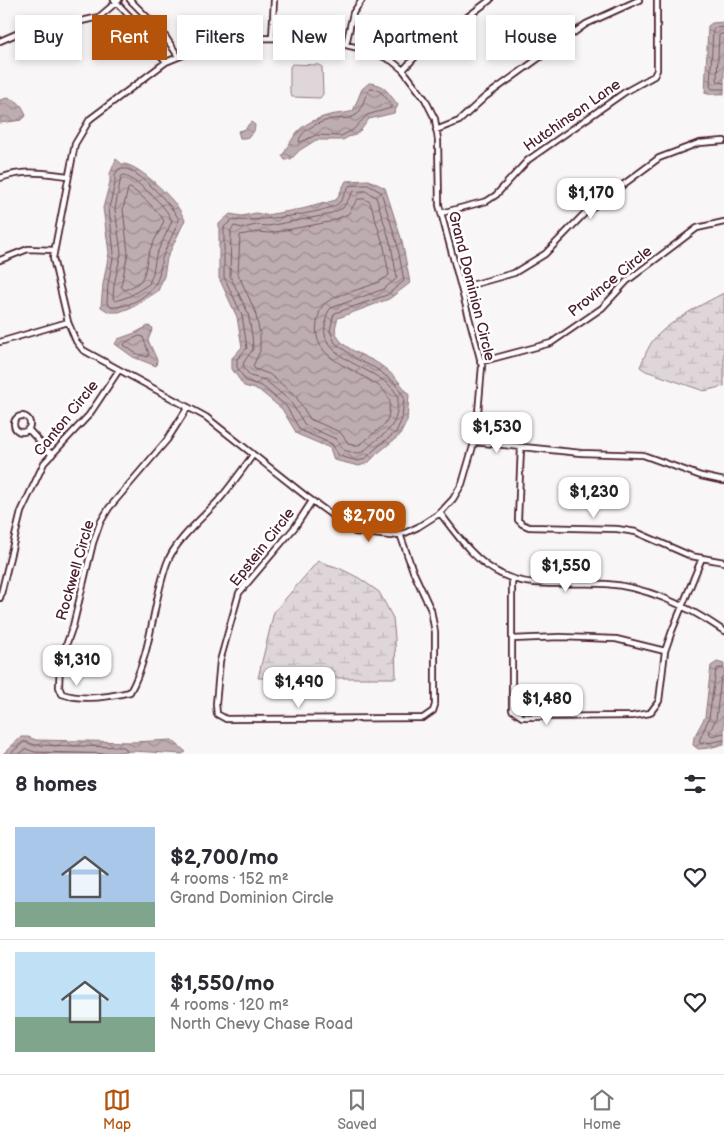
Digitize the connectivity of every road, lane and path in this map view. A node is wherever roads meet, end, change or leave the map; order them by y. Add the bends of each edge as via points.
1 (130, 0) edge
2 (274, 0) edge
3 (362, 0) edge
4 (490, 0) edge
5 (639, 0) edge
6 (657, 0) edge
7 (116, 1) edge
8 (263, 38) edge
9 (272, 38) junction
10 (0, 41) edge
11 (346, 45) junction
12 (177, 55) edge
13 (177, 56) edge
14 (166, 62) junction
15 (403, 70) junction
16 (436, 130) junction
17 (724, 141) edge
18 (68, 176) junction
19 (0, 178) edge
20 (441, 213) junction
21 (724, 222) edge
22 (54, 250) junction
23 (0, 260) edge
24 (461, 288) junction
25 (68, 322) junction
26 (0, 342) edge
27 (480, 362) junction
28 (119, 370) junction
29 (188, 407) junction
30 (28, 429) dead end
31 (474, 442) junction
32 (521, 447) junction
33 (52, 455) junction
34 (253, 455) junction
35 (724, 481) edge
36 (312, 501) junction
37 (440, 513) junction
38 (400, 534) junction
39 (702, 558) junction
40 (724, 562) edge
41 (512, 579) junction
42 (0, 598) edge
43 (683, 606) junction
44 (724, 631) edge
45 (512, 639) junction
46 (665, 651) junction

1 - 12 street via 162,33
2 - 9 street
3 - 11 street via 353,13
4 - 15 street via 418,53
5 - 16 street via 586,24 483,98 459,121
6 - 20 street, Hutchinson Lane via 658,70 654,76 625,92 528,160 488,201
7 - 10 street via 99,17 77,22 44,22
7 - 14 street
8 - 9 street, Grand Dominion Circle
9 - 11 street, Grand Dominion Circle
11 - 15 street, Grand Dominion Circle via 371,51
13 - 14 street, Grand Dominion Circle
14 - 18 street, Grand Dominion Circle via 90,119 74,144
15 - 16 street, Grand Dominion Circle via 425,99 435,119
16 - 20 street, Grand Dominion Circle
17 - 24 street via 699,143 659,158 585,212 545,254 514,274
18 - 19 street via 16,172
18 - 22 street, Grand Dominion Circle
20 - 24 street, Grand Dominion Circle
21 - 27 street, Province Circle via 697,228 626,281 602,308 551,343
22 - 23 street via 28,249
22 - 25 street, Grand Dominion Circle via 53,258
24 - 27 street, Grand Dominion Circle
25 - 26 street
25 - 28 street, Grand Dominion Circle via 83,350
27 - 31 street, Grand Dominion Circle
28 - 29 street, Grand Dominion Circle
28 - 33 street, Canton Circle via 89,415
29 - 34 street, Grand Dominion Circle
29 - 34 street, Rockwell Circle via 167,440 109,508 100,524 60,662 59,687 62,694 96,697 130,692 145,653 167,562
30 - 33 street
31 - 32 street
31 - 37 street, Grand Dominion Circle via 462,484
32 - 35 street via 581,453 643,454
32 - 39 street via 518,520 522,524 529,527 636,532
33 - 42 street, Canton Circle via 44,463 21,512
34 - 36 street, Grand Dominion Circle
36 - 38 street, Grand Dominion Circle via 355,532
36 - 38 street, Epstein Circle via 295,527 239,593 220,661 217,714 226,719 423,718 433,711 435,632 431,610
37 - 38 street, Grand Dominion Circle
37 - 41 street via 485,564
39 - 40 street
39 - 43 street
41 - 43 street via 528,583 606,584 637,588
41 - 45 street
43 - 44 street
43 - 46 street
45 - 46 street via 616,639
45 - 46 street via 512,710 522,717 650,713 659,702

